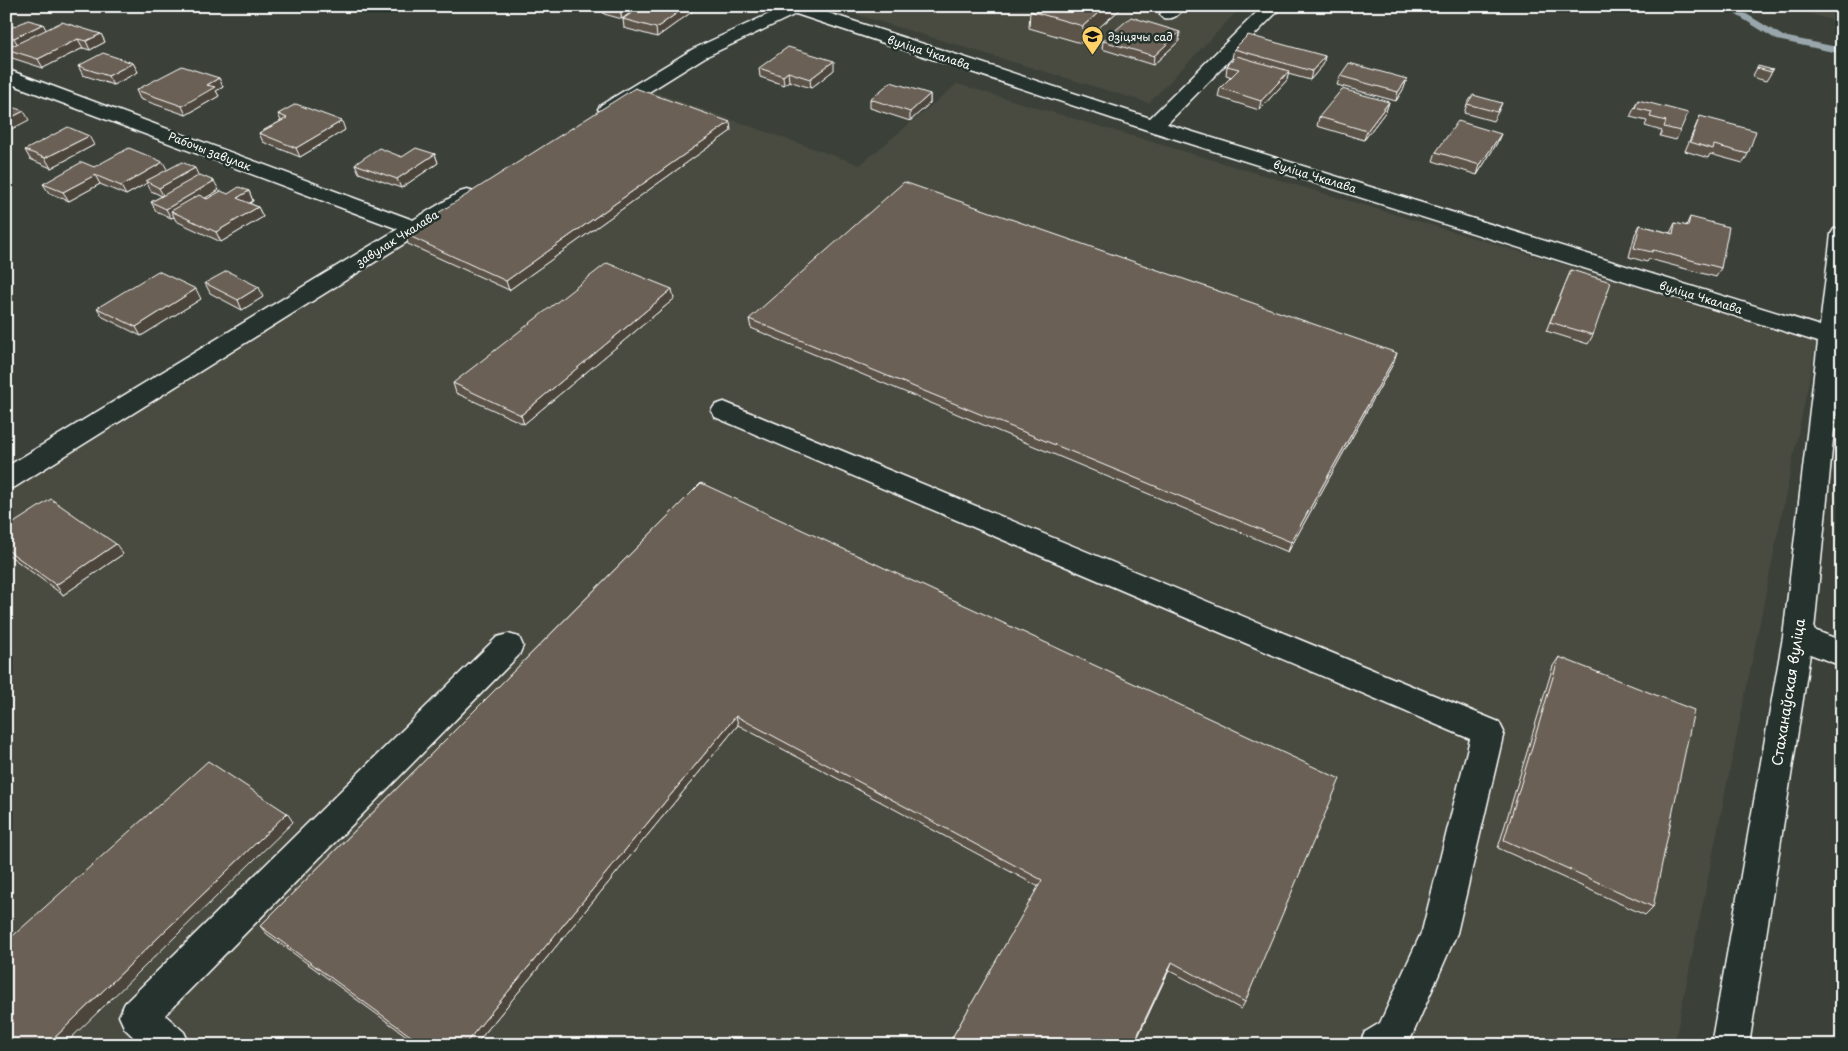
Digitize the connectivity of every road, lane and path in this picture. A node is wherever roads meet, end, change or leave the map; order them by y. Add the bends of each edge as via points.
1 (1266, 6) edge
2 (792, 7) edge
3 (6, 75) edge
4 (590, 120) edge
5 (1154, 126) junction
6 (481, 186) edge
7 (414, 228) junction
8 (1842, 234) edge
9 (1836, 339) edge
10 (724, 412) dead end
11 (6, 480) edge
12 (1798, 637) junction
13 (508, 646) dead end
14 (1842, 654) edge
15 (171, 1045) edge
16 (1378, 1045) edge
17 (1730, 1045) edge

1 - 5 street via 1271,8
2 - 4 street via 699,53
2 - 5 street, вуліца Чкалава
3 - 7 street, Рабочы завулак
5 - 9 street, вуліца Чкалава
6 - 7 street, завулак Чкалава
7 - 11 street, завулак Чкалава
8 - 9 street, Стаханаўская вуліца
9 - 12 street, Стаханаўская вуліца
10 - 16 street via 1488,732 1439,933 1393,1036
12 - 14 street
12 - 17 street, Стаханаўская вуліца
13 - 15 street via 138,1016

